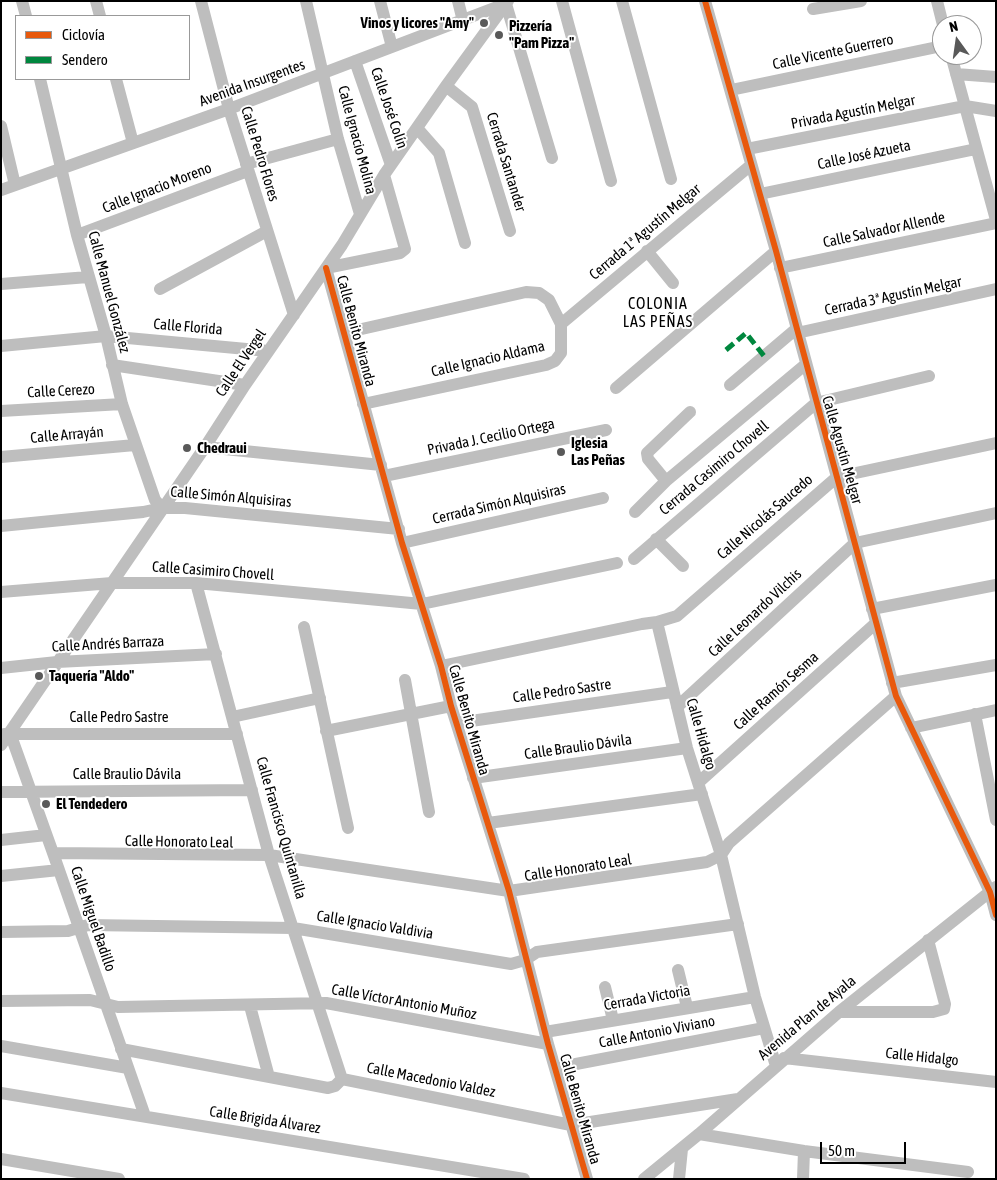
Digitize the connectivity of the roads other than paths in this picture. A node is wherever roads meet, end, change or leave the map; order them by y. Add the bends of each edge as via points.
1 (22, 1) edge
2 (96, 1) edge
3 (201, 1) edge
4 (306, 1) edge
5 (380, 1) edge
6 (458, 1) edge
7 (562, 1) edge
8 (622, 1) edge
9 (705, 1) edge
10 (861, 1) edge
11 (937, 1) edge
12 (509, 2) edge
13 (813, 9) dead end
14 (26, 15) edge
15 (100, 15) edge
16 (940, 15) edge
17 (463, 21) junction
18 (392, 47) junction
19 (932, 48) edge
20 (356, 61) junction
21 (954, 65) edge
22 (323, 74) junction
23 (956, 74) junction
24 (996, 77) edge
25 (40, 80) edge
26 (116, 80) edge
27 (446, 86) junction
28 (731, 90) junction
29 (965, 106) junction
30 (229, 109) junction
31 (996, 111) edge
32 (1, 126) edge
33 (417, 128) junction
34 (338, 139) junction
35 (133, 143) junction
36 (748, 149) junction
37 (976, 149) junction
38 (552, 158) dead end
39 (751, 164) junction
40 (247, 167) junction
41 (61, 169) junction
42 (388, 170) junction
43 (672, 179) dead end
44 (612, 181) dead end
45 (990, 182) edge
46 (15, 185) junction
47 (1, 190) edge
48 (760, 194) junction
49 (360, 214) junction
50 (996, 221) edge
51 (267, 231) junction
52 (510, 231) dead end
53 (77, 235) junction
54 (465, 243) dead end
55 (648, 250) junction
56 (776, 251) junction
57 (326, 268) junction
58 (780, 268) junction
59 (88, 277) junction
60 (673, 283) dead end
61 (1, 284) edge
62 (160, 289) dead end
63 (996, 290) edge
64 (294, 315) junction
65 (560, 324) junction
66 (797, 331) junction
67 (344, 333) junction
68 (106, 336) junction
69 (1, 346) edge
70 (268, 351) junction
71 (806, 364) junction
72 (112, 365) junction
73 (929, 376) dead end
74 (245, 385) junction
75 (730, 385) dead end
76 (616, 388) dead end
77 (816, 403) junction
78 (122, 404) junction
79 (363, 404) junction
80 (1, 411) edge
81 (690, 412) dead end
82 (606, 430) dead end
83 (996, 443) edge
84 (135, 445) junction
85 (204, 447) junction
86 (1, 457) edge
87 (382, 471) junction
88 (837, 477) junction
89 (666, 481) junction
90 (603, 498) dead end
91 (162, 508) junction
92 (635, 512) dead end
93 (996, 513) edge
94 (1, 526) edge
95 (399, 529) junction
96 (656, 539) junction
97 (855, 542) junction
98 (402, 543) junction
99 (634, 559) dead end
100 (617, 563) dead end
101 (682, 566) dead end
102 (112, 582) junction
103 (196, 584) junction
104 (996, 585) edge
105 (1, 592) edge
106 (422, 604) junction
107 (872, 609) junction
108 (657, 622) junction
109 (876, 623) junction
110 (304, 627) dead end
111 (216, 654) junction
112 (57, 662) junction
113 (996, 665) edge
114 (441, 666) junction
115 (1, 668) edge
116 (405, 680) dead end
117 (892, 684) junction
118 (672, 692) junction
119 (896, 696) junction
120 (320, 698) junction
121 (451, 706) junction
122 (677, 706) junction
123 (996, 710) edge
124 (411, 714) junction
125 (975, 714) junction
126 (232, 717) junction
127 (457, 723) junction
128 (911, 728) junction
129 (326, 731) junction
130 (6, 733) edge
131 (237, 734) junction
132 (1, 745) edge
133 (687, 748) junction
134 (473, 778) junction
135 (700, 788) junction
136 (252, 790) junction
137 (30, 791) junction
138 (1, 792) edge
139 (429, 812) dead end
140 (996, 820) edge
141 (488, 823) junction
142 (348, 828) dead end
143 (46, 836) junction
144 (1, 840) edge
145 (53, 853) junction
146 (269, 855) junction
147 (721, 855) junction
148 (59, 870) junction
149 (1, 876) edge
150 (993, 890) edge
151 (509, 891) junction
152 (996, 915) edge
153 (738, 924) junction
154 (80, 928) junction
155 (293, 928) junction
156 (1, 932) edge
157 (928, 940) junction
158 (525, 960) junction
159 (678, 970) dead end
160 (605, 987) dead end
161 (755, 997) junction
162 (1, 1001) edge
163 (104, 1002) junction
164 (316, 1004) junction
165 (250, 1006) junction
166 (687, 1007) junction
167 (839, 1012) junction
168 (613, 1020) junction
169 (764, 1028) junction
170 (546, 1038) junction
171 (1, 1046) edge
172 (121, 1048) junction
173 (780, 1062) junction
174 (128, 1068) junction
175 (555, 1068) junction
176 (269, 1077) junction
177 (342, 1079) junction
178 (996, 1082) edge
179 (1, 1093) edge
180 (738, 1099) junction
181 (145, 1116) junction
182 (571, 1125) junction
183 (699, 1134) junction
184 (682, 1149) junction
185 (804, 1151) junction
186 (1, 1159) edge
187 (968, 1172) dead end
188 (119, 1179) edge
189 (524, 1179) edge
190 (587, 1179) edge
191 (644, 1179) edge
192 (679, 1179) edge
193 (803, 1179) edge

1 - 14 street
2 - 15 street
3 - 30 street, Calle Pedro Flores
4 - 22 street, Calle Ignacio Molina
5 - 18 street
6 - 17 street
7 - 44 street
8 - 43 street
9 - 28 street, Calle Agustín Melgar
10 - 13 street
11 - 16 street
12 - 17 street, Avenida Insurgentes
12 - 27 street, Calle El Vergel
12 - 38 street
17 - 18 street, Avenida Insurgentes
18 - 20 street, Avenida Insurgentes
19 - 28 street, Calle Vicente Guerrero
20 - 22 street, Avenida Insurgentes
20 - 42 street, Calle José Colín
21 - 23 street
22 - 30 street, Avenida Insurgentes
22 - 34 street, Calle Ignacio Molina
23 - 24 street
23 - 29 street
25 - 41 street, Calle Manuel González
26 - 35 street
27 - 33 street, Calle El Vergel
27 - 52 street, Cerrada Santander via 472,106
28 - 36 street, Calle Agustín Melgar
29 - 31 street
29 - 36 street, Privada Agustín Melgar
29 - 37 street
30 - 35 street, Avenida Insurgentes
30 - 40 street, Calle Pedro Flores
32 - 46 street
33 - 42 street, Calle El Vergel
33 - 54 street via 439,153
34 - 40 street, Calle Ignacio Moreno
34 - 49 street, Calle Ignacio Molina
35 - 41 street, Avenida Insurgentes
36 - 39 street, Calle Agustín Melgar
37 - 45 street
37 - 48 street, Calle José Azueta
39 - 48 street, Calle Agustín Melgar
39 - 55 street, Cerrada 1ª Agustín Melgar
40 - 51 street, Calle Pedro Flores
40 - 53 street, Calle Ignacio Moreno
41 - 46 street, Avenida Insurgentes
41 - 53 street, Calle Manuel González
42 - 49 street, Calle El Vergel
42 - 57 street, Calle José Colín via 405,249 400,253
45 - 50 street
46 - 47 street, Avenida Insurgentes
48 - 56 street, Calle Agustín Melgar
49 - 57 street, Calle El Vergel
50 - 58 street, Calle Salvador Allende
51 - 62 street
51 - 64 street, Calle Pedro Flores
53 - 59 street, Calle Manuel González
55 - 60 street
55 - 65 street, Cerrada 1ª Agustín Melgar
56 - 58 street, Calle Agustín Melgar
56 - 76 street
57 - 64 street, Calle El Vergel
57 - 67 street, Calle Benito Miranda
58 - 66 street, Calle Agustín Melgar
59 - 61 street
59 - 68 street, Calle Manuel González
63 - 66 street, Cerrada 3ª Agustín Melgar
64 - 70 street, Calle El Vergel
65 - 67 street, Calle Ignacio Aldama via 549,300 539,293 526,292
65 - 79 street, Calle Ignacio Aldama via 561,353 546,365
66 - 71 street, Calle Agustín Melgar
66 - 75 street, Cerrada 3ª Agustín Melgar
67 - 79 street, Calle Benito Miranda
68 - 69 street, Calle Florida
68 - 70 street, Calle Florida
68 - 72 street, Calle Manuel González
70 - 74 street, Calle El Vergel
71 - 77 street, Calle Agustín Melgar
71 - 89 street
72 - 74 street
72 - 78 street, Calle Manuel González
73 - 77 street
74 - 85 street, Calle El Vergel
77 - 88 street, Calle Agustín Melgar
77 - 96 street, Cerrada Casimiro Chovell
78 - 80 street, Calle Cerezo
78 - 84 street, Calle Manuel González
79 - 87 street, Calle Benito Miranda
81 - 89 street via 647,453 648,459
82 - 87 street, Privada J. Cecilio Ortega
83 - 88 street, Calle Nicolás Saucedo
84 - 86 street, Calle Arrayán
84 - 91 street, Calle Manuel González via 155,500
85 - 87 street, Privada J. Cecilio Ortega
85 - 91 street, Calle El Vergel
87 - 95 street, Calle Benito Miranda
88 - 97 street, Calle Agustín Melgar
88 - 108 street, Calle Nicolás Saucedo via 677,616
89 - 92 street
90 - 98 street, Cerrada Simón Alquisiras
91 - 94 street, Calle Simón Alquisiras
91 - 95 street, Calle Simón Alquisiras
91 - 102 street, Calle El Vergel
93 - 97 street
95 - 98 street, Calle Benito Miranda
96 - 99 street, Cerrada Casimiro Chovell
96 - 101 street
97 - 107 street, Calle Agustín Melgar
97 - 122 street, Calle Leonardo Vilchis
98 - 106 street, Calle Benito Miranda
100 - 106 street
102 - 103 street, Calle Casimiro Chovell
102 - 105 street, Calle Casimiro Chovell
102 - 112 street, Calle El Vergel
103 - 106 street, Calle Casimiro Chovell
103 - 111 street, Calle Francisco Quintanilla
104 - 107 street
106 - 114 street, Calle Benito Miranda
107 - 109 street, Calle Agustín Melgar
108 - 114 street
108 - 118 street, Calle Hidalgo
109 - 117 street, Calle Agustín Melgar
109 - 135 street, Calle Ramón Sesma
110 - 120 street
111 - 112 street, Calle Andrés Barraza
111 - 126 street, Calle Francisco Quintanilla
112 - 115 street, Calle Andrés Barraza
112 - 130 street, Calle El Vergel
113 - 117 street
114 - 121 street, Calle Benito Miranda
116 - 124 street
117 - 119 street, Calle Agustín Melgar
118 - 122 street, Calle Hidalgo
118 - 127 street, Calle Pedro Sastre
119 - 128 street, Calle Agustín Melgar
119 - 147 street via 729,843
120 - 126 street
120 - 129 street
121 - 124 street
121 - 127 street, Calle Benito Miranda
122 - 133 street, Calle Hidalgo
123 - 125 street
124 - 129 street
124 - 139 street
125 - 128 street
125 - 140 street
126 - 131 street, Calle Francisco Quintanilla
127 - 134 street, Calle Benito Miranda
128 - 150 street, Calle Agustín Melgar
129 - 142 street
130 - 131 street, Calle Pedro Sastre
130 - 132 street, Calle El Vergel
130 - 137 street, Calle Miguel Badillo
131 - 136 street, Calle Francisco Quintanilla
133 - 134 street, Calle Braulio Dávila
133 - 135 street, Calle Hidalgo
134 - 141 street, Calle Benito Miranda
135 - 141 street
135 - 147 street, Calle Hidalgo
136 - 137 street, Calle Braulio Dávila
136 - 146 street, Calle Francisco Quintanilla
137 - 138 street, Calle Braulio Dávila
137 - 143 street, Calle Miguel Badillo
141 - 151 street, Calle Benito Miranda
143 - 144 street
143 - 145 street, Calle Miguel Badillo
145 - 146 street, Calle Honorato Leal
145 - 148 street, Calle Miguel Badillo
146 - 151 street, Calle Honorato Leal
146 - 155 street, Calle Francisco Quintanilla
147 - 151 street, Calle Honorato Leal via 707,862
147 - 153 street, Calle Hidalgo
148 - 149 street
148 - 154 street, Calle Miguel Badillo
150 - 152 street, Calle Agustín Melgar
150 - 157 street, Avenida Plan de Ayala
151 - 158 street, Calle Benito Miranda
153 - 158 street, Calle Ignacio Valdivia via 537,952
153 - 161 street, Calle Hidalgo
154 - 155 street, Calle Ignacio Valdivia via 88,925
154 - 156 street, Calle Ignacio Valdivia
154 - 163 street, Calle Miguel Badillo
155 - 158 street, Calle Ignacio Valdivia via 511,964
155 - 164 street, Calle Francisco Quintanilla
157 - 167 street, Avenida Plan de Ayala
157 - 167 street via 944,1009 933,1012
158 - 170 street, Calle Benito Miranda
159 - 166 street
160 - 168 street
161 - 166 street, Cerrada Victoria
161 - 169 street, Calle Hidalgo
162 - 163 street, Calle Víctor Antonio Muñoz
163 - 165 street, Calle Víctor Antonio Muñoz via 118,1007
163 - 172 street, Calle Miguel Badillo
164 - 165 street, Calle Víctor Antonio Muñoz
164 - 170 street, Calle Víctor Antonio Muñoz
164 - 177 street, Calle Francisco Quintanilla
165 - 176 street
166 - 168 street, Cerrada Victoria
167 - 173 street, Avenida Plan de Ayala
168 - 170 street, Cerrada Victoria
169 - 173 street, Calle Hidalgo
169 - 175 street, Calle Antonio Viviano
170 - 175 street, Calle Benito Miranda
171 - 174 street
172 - 174 street, Calle Miguel Badillo
172 - 176 street
173 - 178 street, Calle Hidalgo
173 - 180 street, Avenida Plan de Ayala
174 - 181 street, Calle Miguel Badillo
175 - 182 street, Calle Benito Miranda
176 - 177 street via 328,1088
177 - 182 street, Calle Macedonio Valdez
179 - 181 street, Calle Brigida Álvarez
180 - 182 street, Calle Macedonio Valdez
180 - 183 street, Avenida Plan de Ayala
181 - 189 street, Calle Brigida Álvarez
182 - 190 street, Calle Benito Miranda
183 - 184 street, Avenida Plan de Ayala
183 - 185 street
184 - 191 street, Avenida Plan de Ayala
184 - 192 street
185 - 187 street
185 - 193 street
186 - 188 street

